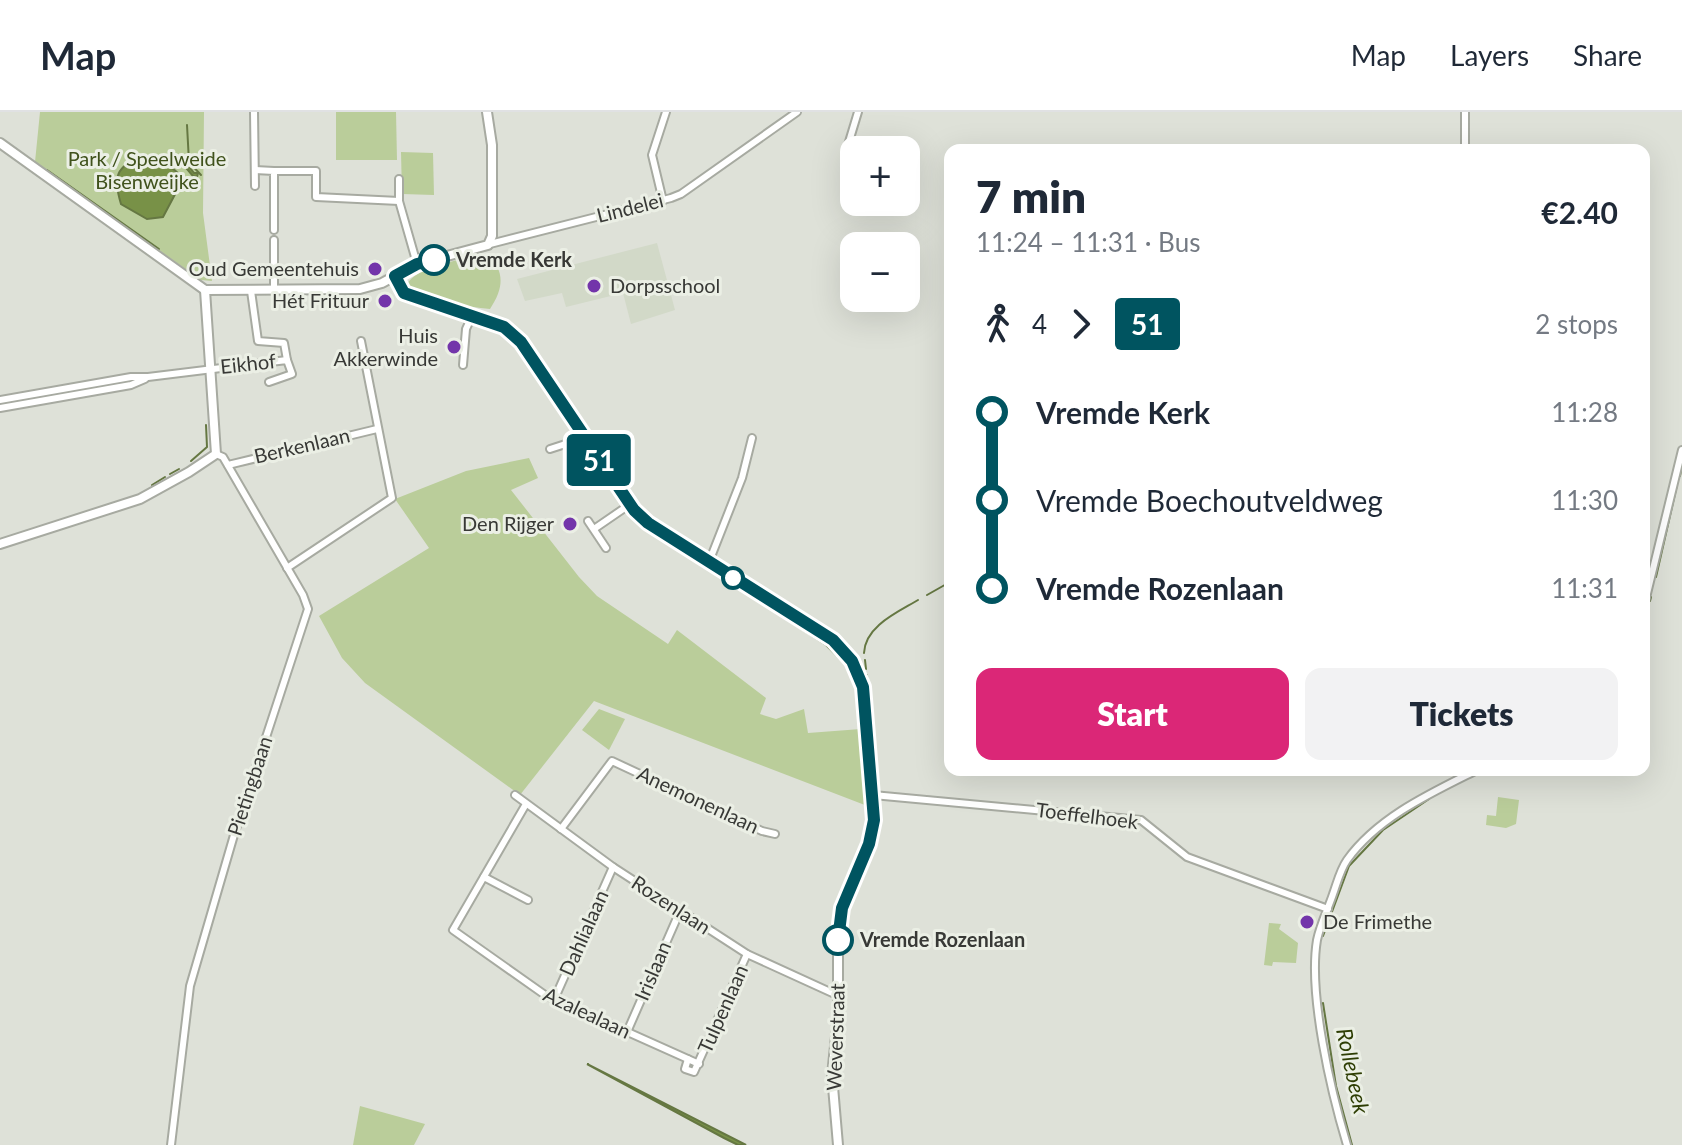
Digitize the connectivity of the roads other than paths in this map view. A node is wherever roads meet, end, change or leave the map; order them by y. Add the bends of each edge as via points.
1 (254, 112) edge
2 (487, 112) edge
3 (666, 112) edge
4 (797, 112) edge
5 (858, 112) edge
6 (1465, 112) edge
7 (851, 136) edge
8 (0, 143) edge
9 (1465, 144) edge
10 (255, 170) junction
11 (274, 171) junction
12 (399, 179) dead end
13 (255, 186) dead end
14 (399, 201) junction
15 (663, 201) junction
16 (274, 230) dead end
17 (274, 240) dead end
18 (488, 245) junction
19 (417, 264) junction
20 (395, 276) junction
21 (205, 290) junction
22 (251, 291) junction
23 (274, 291) junction
24 (472, 316) junction
25 (361, 341) dead end
26 (287, 360) junction
27 (463, 365) dead end
28 (210, 368) junction
29 (269, 382) dead end
30 (52, 395) junction
31 (0, 400) edge
32 (0, 408) edge
33 (377, 429) junction
34 (584, 438) junction
35 (752, 438) dead end
36 (550, 449) dead end
37 (1682, 450) edge
38 (216, 454) junction
39 (228, 465) junction
40 (629, 505) junction
41 (588, 521) dead end
42 (594, 529) junction
43 (0, 544) edge
44 (606, 548) dead end
45 (709, 562) junction
46 (287, 568) junction
47 (1650, 581) edge
48 (1466, 776) edge
49 (515, 795) dead end
50 (873, 795) junction
51 (526, 804) junction
52 (561, 829) junction
53 (775, 834) dead end
54 (613, 867) junction
55 (484, 877) junction
56 (528, 900) dead end
57 (1328, 909) junction
58 (680, 911) junction
59 (747, 954) junction
60 (839, 996) junction
61 (554, 1000) junction
62 (627, 1032) junction
63 (699, 1064) joint
64 (171, 1145) edge
65 (838, 1145) edge
66 (1347, 1145) edge

1 - 10 street
2 - 18 street via 492,145
3 - 15 street via 652,155
4 - 15 street, Lindelei via 681,194
5 - 7 street
6 - 9 street
8 - 21 street
10 - 11 street
10 - 13 street
11 - 14 street via 316,171 316,197
11 - 16 street
12 - 14 street
14 - 19 street
15 - 18 street, Lindelei
17 - 23 street
18 - 19 street
19 - 20 street
20 - 23 street via 360,289
20 - 24 street via 404,293
21 - 22 street
21 - 28 street
22 - 23 street
22 - 26 street, Eikhof via 258,341 284,343
24 - 27 street
24 - 34 street, Weverstraat via 504,327 521,342
25 - 33 street
26 - 28 street, Eikhof
26 - 29 street, Eikhof via 292,374
28 - 30 street, Eikhof via 131,377
28 - 38 street
30 - 31 street
30 - 32 street
33 - 39 street, Berkenlaan
33 - 46 street via 392,498
34 - 36 street
34 - 40 street, Weverstraat
35 - 45 street
37 - 47 street
38 - 39 street, Pietingbaan
38 - 43 street via 140,499
39 - 46 street, Pietingbaan
40 - 42 street
40 - 45 street, Weverstraat
41 - 42 street
42 - 44 street
45 - 50 street, Weverstraat via 833,640 852,661 863,687
46 - 64 street, Pietingbaan via 308,609 190,986
48 - 57 street via 1373,833 1346,861
49 - 51 street, Rozenlaan
50 - 57 street, Toeffelhoek via 1141,820 1187,857
50 - 60 street, Weverstraat via 873,833 842,908
51 - 52 street, Rozenlaan
51 - 55 street
52 - 53 street, Anemonenlaan via 612,761
52 - 54 street, Rozenlaan
54 - 58 street, Rozenlaan
54 - 61 street, Dahlialaan
55 - 56 street
55 - 61 street, Azalealaan via 453,930
57 - 66 street via 1318,939 1317,999
58 - 59 street, Rozenlaan
58 - 62 street, Irislaan
59 - 60 street, Rozenlaan
59 - 63 street, Tulpenlaan
60 - 65 street, Weverstraat via 832,1075
61 - 62 street, Azalealaan
62 - 63 street, Azalealaan via 688,1059 685,1069 694,1072

